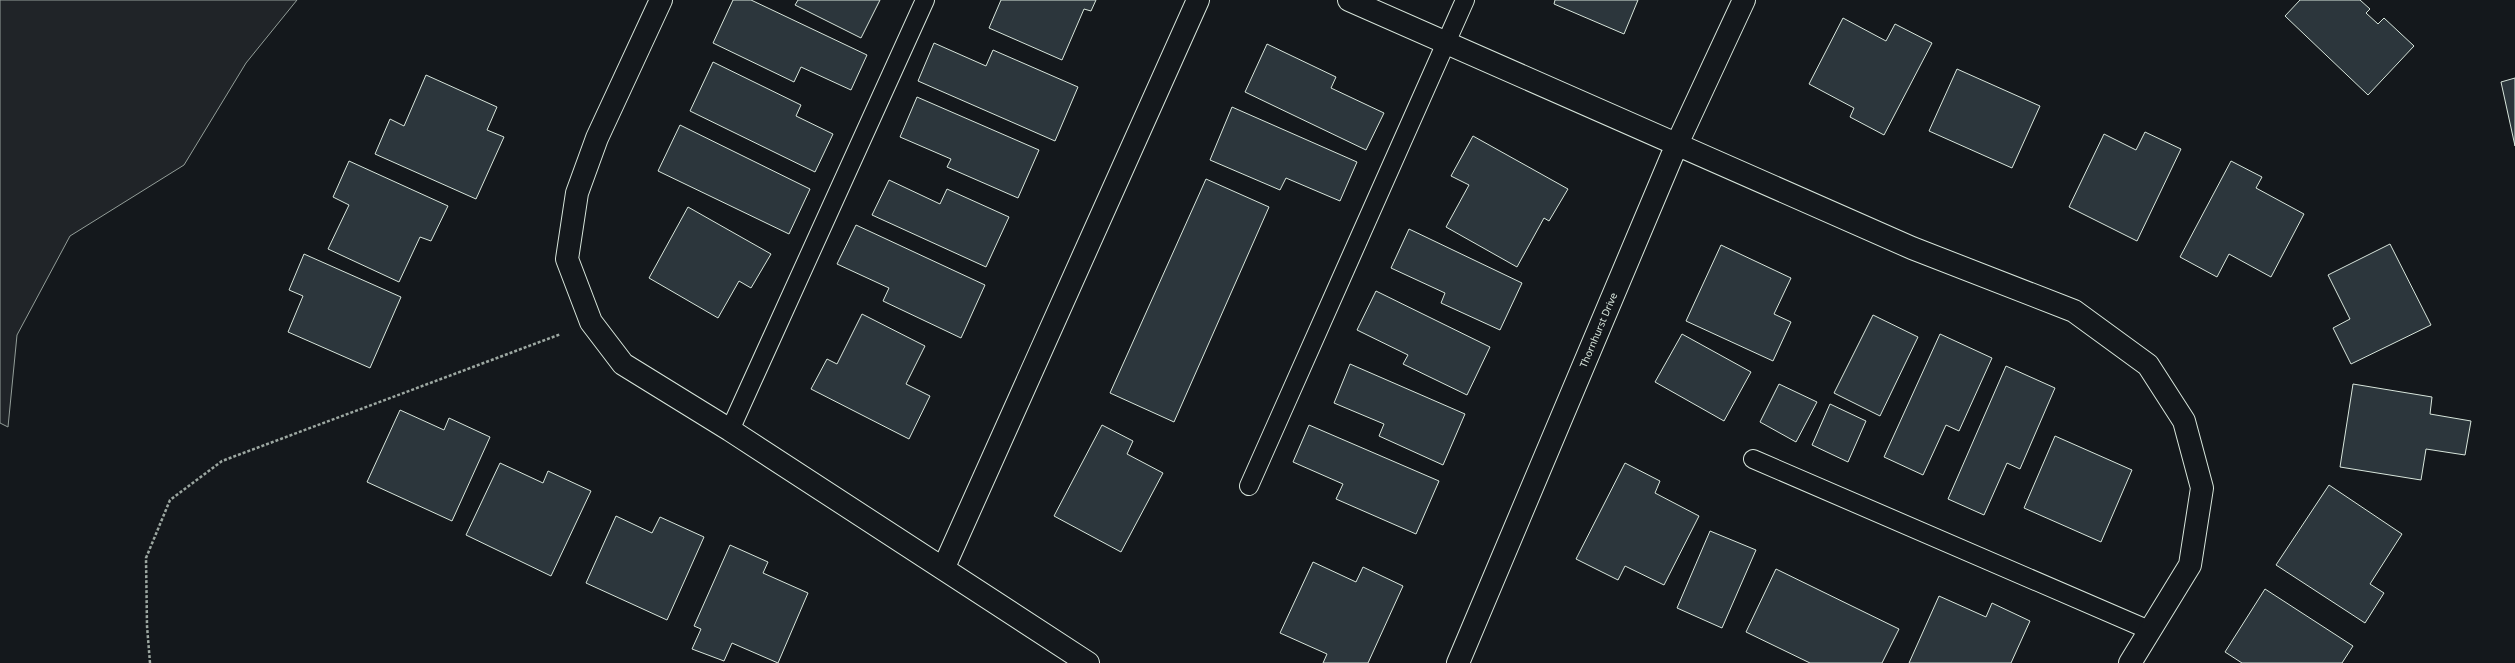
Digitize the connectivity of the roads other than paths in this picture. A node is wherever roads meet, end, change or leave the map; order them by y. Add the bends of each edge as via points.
1 (661, 0) edge
2 (925, 0) edge
3 (1198, 0) edge
4 (1349, 0) edge
5 (1465, 0) edge
6 (1744, 0) edge
7 (1446, 43) junction
8 (1677, 144) junction
9 (730, 430) junction
10 (1753, 459) dead end
11 (1249, 486) dead end
12 (944, 567) junction
13 (2149, 630) junction
14 (1088, 663) edge
15 (1458, 663) edge
16 (2130, 663) edge

1 - 9 street via 597,138 577,193 567,259 591,322 623,364
2 - 9 lane
3 - 12 street
4 - 7 street
5 - 7 lane
6 - 8 street, Thornhurst Drive
7 - 8 street
7 - 11 lane
8 - 13 street via 1912,248 2074,311 2148,365 2184,421 2202,488 2190,565
8 - 15 street, Thornhurst Drive
9 - 12 street
10 - 13 lane
12 - 14 street
13 - 16 street

